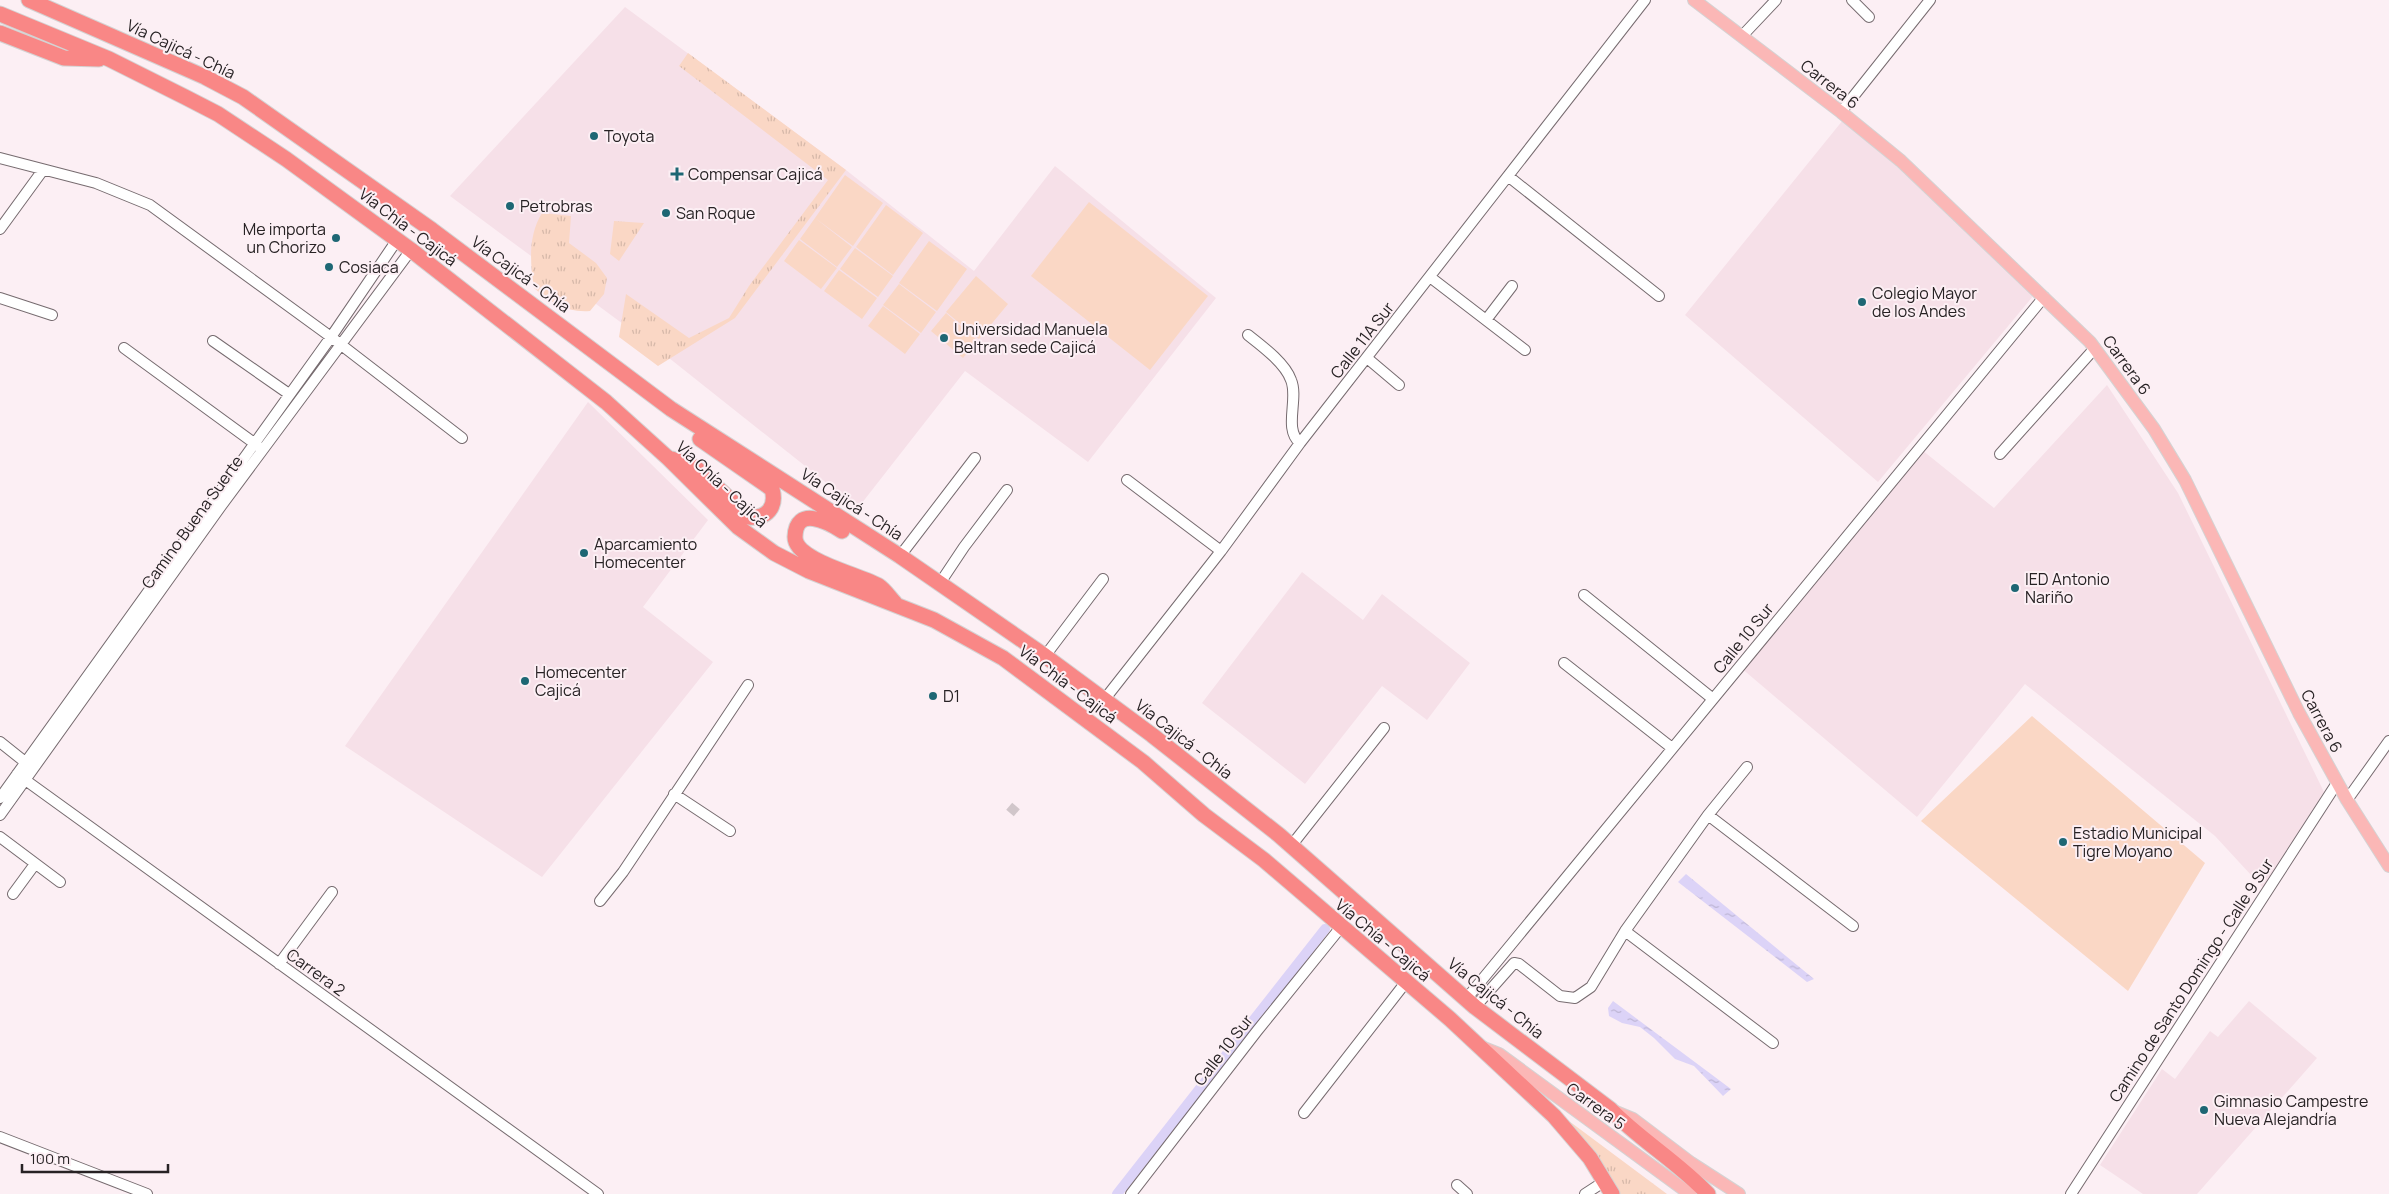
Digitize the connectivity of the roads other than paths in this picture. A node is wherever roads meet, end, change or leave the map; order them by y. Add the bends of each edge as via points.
1 (29, 0) edge
2 (1646, 0) edge
3 (1694, 0) edge
4 (1776, 0) edge
5 (1852, 0) edge
6 (1930, 0) edge
7 (0, 14) edge
8 (1869, 17) dead end
9 (0, 33) edge
10 (1742, 36) junction
11 (109, 59) junction
12 (1841, 112) junction
13 (0, 158) edge
14 (43, 170) junction
15 (1508, 176) junction
16 (0, 229) edge
17 (397, 240) junction
18 (411, 250) junction
19 (1430, 277) junction
20 (1512, 286) dead end
21 (1659, 296) dead end
22 (2044, 297) junction
23 (0, 298) edge
24 (52, 315) dead end
25 (1486, 320) junction
26 (1248, 335) dead end
27 (330, 337) junction
28 (213, 341) dead end
29 (340, 344) junction
30 (124, 348) dead end
31 (2095, 348) junction
32 (1525, 350) dead end
33 (1367, 358) junction
34 (605, 360) junction
35 (1399, 385) dead end
36 (289, 394) junction
37 (462, 438) dead end
38 (254, 443) junction
39 (1300, 443) junction
40 (263, 450) junction
41 (2000, 454) dead end
42 (668, 458) junction
43 (975, 458) dead end
44 (1127, 480) dead end
45 (1008, 490) dead end
46 (217, 503) junction
47 (1221, 551) junction
48 (894, 552) junction
49 (1103, 579) dead end
50 (940, 583) junction
51 (1584, 595) dead end
52 (897, 606) junction
53 (1045, 656) junction
54 (1564, 663) dead end
55 (748, 684) dead end
56 (1712, 699) junction
57 (1104, 700) junction
58 (1384, 728) dead end
59 (2389, 741) edge
60 (0, 742) edge
61 (1672, 748) junction
62 (29, 765) junction
63 (1747, 767) dead end
64 (20, 777) junction
65 (2337, 783) junction
66 (674, 794) junction
67 (0, 798) edge
68 (2347, 800) junction
69 (0, 815) edge
70 (1708, 815) junction
71 (730, 832) dead end
72 (0, 837) edge
73 (1291, 846) junction
74 (35, 864) junction
75 (2389, 866) edge
76 (60, 882) dead end
77 (332, 892) dead end
78 (13, 894) dead end
79 (600, 902) dead end
80 (1853, 926) dead end
81 (1341, 927) junction
82 (1625, 931) junction
83 (279, 964) junction
84 (1406, 982) junction
85 (1471, 1002) junction
86 (1773, 1043) dead end
87 (1482, 1048) junction
88 (1610, 1109) junction
89 (1304, 1113) dead end
90 (0, 1137) edge
91 (1457, 1185) dead end
92 (1608, 1187) edge
93 (148, 1194) edge
94 (598, 1194) edge
95 (1131, 1194) edge
96 (1467, 1194) edge
97 (1585, 1194) edge
98 (1690, 1194) edge
99 (1708, 1194) edge
100 (1739, 1194) edge
101 (2070, 1194) edge

1 - 34 highway, Vía Cajicá - Chía via 205,77 243,97 432,230
2 - 15 street, Calle 11A Sur
3 - 10 main road, Carrera 6
4 - 10 street
5 - 8 street
6 - 12 street
7 - 11 highway, Vía Chía - Cajicá
9 - 11 highway via 64,58
10 - 12 main road, Carrera 6
11 - 17 highway, Vía Chía - Cajicá via 218,114 250,134
12 - 22 main road, Carrera 6 via 1901,161
13 - 14 street
14 - 16 street
14 - 27 street via 96,183 150,205
15 - 19 street, Calle 11A Sur
15 - 21 street
17 - 18 highway, Vía Chía - Cajicá
17 - 27 street, Camino Buena Suerte
18 - 29 street, Camino Buena Suerte
18 - 42 highway, Vía Chía - Cajicá via 606,402
19 - 25 street
19 - 33 street, Calle 11A Sur
20 - 25 street
22 - 31 main road, Carrera 6
22 - 56 street, Calle 10 Sur
23 - 24 street
25 - 32 street
26 - 39 street via 1273,355 1291,378 1294,391 1293,433
27 - 29 street
27 - 36 street, Camino Buena Suerte
28 - 36 street
29 - 37 street
29 - 40 street, Camino Buena Suerte
30 - 38 street
31 - 41 street
31 - 65 main road, Carrera 6 via 2154,429 2185,480 2299,713
33 - 35 street
33 - 39 street, Calle 11A Sur
34 - 42 highway via 613,379 772,489 772,507 758,518 749,517 695,467
34 - 48 highway, Vía Cajicá - Chía via 671,408
36 - 38 street, Camino Buena Suerte
38 - 40 street
38 - 46 street, Camino Buena Suerte
39 - 47 street, Calle 11A Sur
40 - 46 street, Camino Buena Suerte
42 - 52 highway, Vía Chía - Cajicá via 738,527 774,553 809,571
43 - 48 street
44 - 47 street
45 - 50 street
46 - 62 street, Camino Buena Suerte
47 - 57 street, Calle 11A Sur
48 - 50 highway, Vía Cajicá - Chía
48 - 52 highway via 873,549 818,518 808,518 796,529 798,548 808,556 881,587
49 - 53 street
50 - 53 highway, Vía Cajicá - Chía
51 - 56 street
52 - 81 highway, Vía Chía - Cajicá via 934,620 1003,658 1143,762
53 - 57 highway, Vía Cajicá - Chía
54 - 61 street
55 - 66 street
56 - 61 street, Calle 10 Sur
57 - 73 highway, Vía Cajicá - Chía
58 - 73 street
59 - 68 street
60 - 62 street
61 - 85 street, Calle 10 Sur
62 - 64 street, Camino Buena Suerte
63 - 70 street
64 - 67 street, Camino Buena Suerte
64 - 69 street, Camino Buena Suerte
64 - 83 street, Carrera 2
65 - 68 main road, Carrera 6
65 - 101 street, Camino de Santo Domingo - Calle 9 Sur
66 - 71 street
66 - 79 street
68 - 75 main road, Carrera 6
70 - 80 street
70 - 82 street
72 - 74 street
73 - 85 highway, Vía Cajicá - Chía
74 - 76 street
74 - 78 street
77 - 83 street
81 - 84 highway, Vía Chía - Cajicá
81 - 95 street, Calle 10 Sur
82 - 85 street via 1591,988 1575,998 1560,996 1514,963
82 - 86 street
83 - 94 street, Carrera 2
84 - 87 highway, Vía Chía - Cajicá
84 - 89 street
85 - 88 highway, Vía Cajicá - Chía
87 - 92 highway, Vía Chía - Cajicá via 1554,1116 1590,1158
87 - 98 main road, Carrera 5 via 1499,1054
88 - 99 highway, Vía Cajicá - Chía
88 - 100 main road, Carrera 5 via 1633,1119 1692,1164
90 - 93 street
91 - 96 street
92 - 97 street

